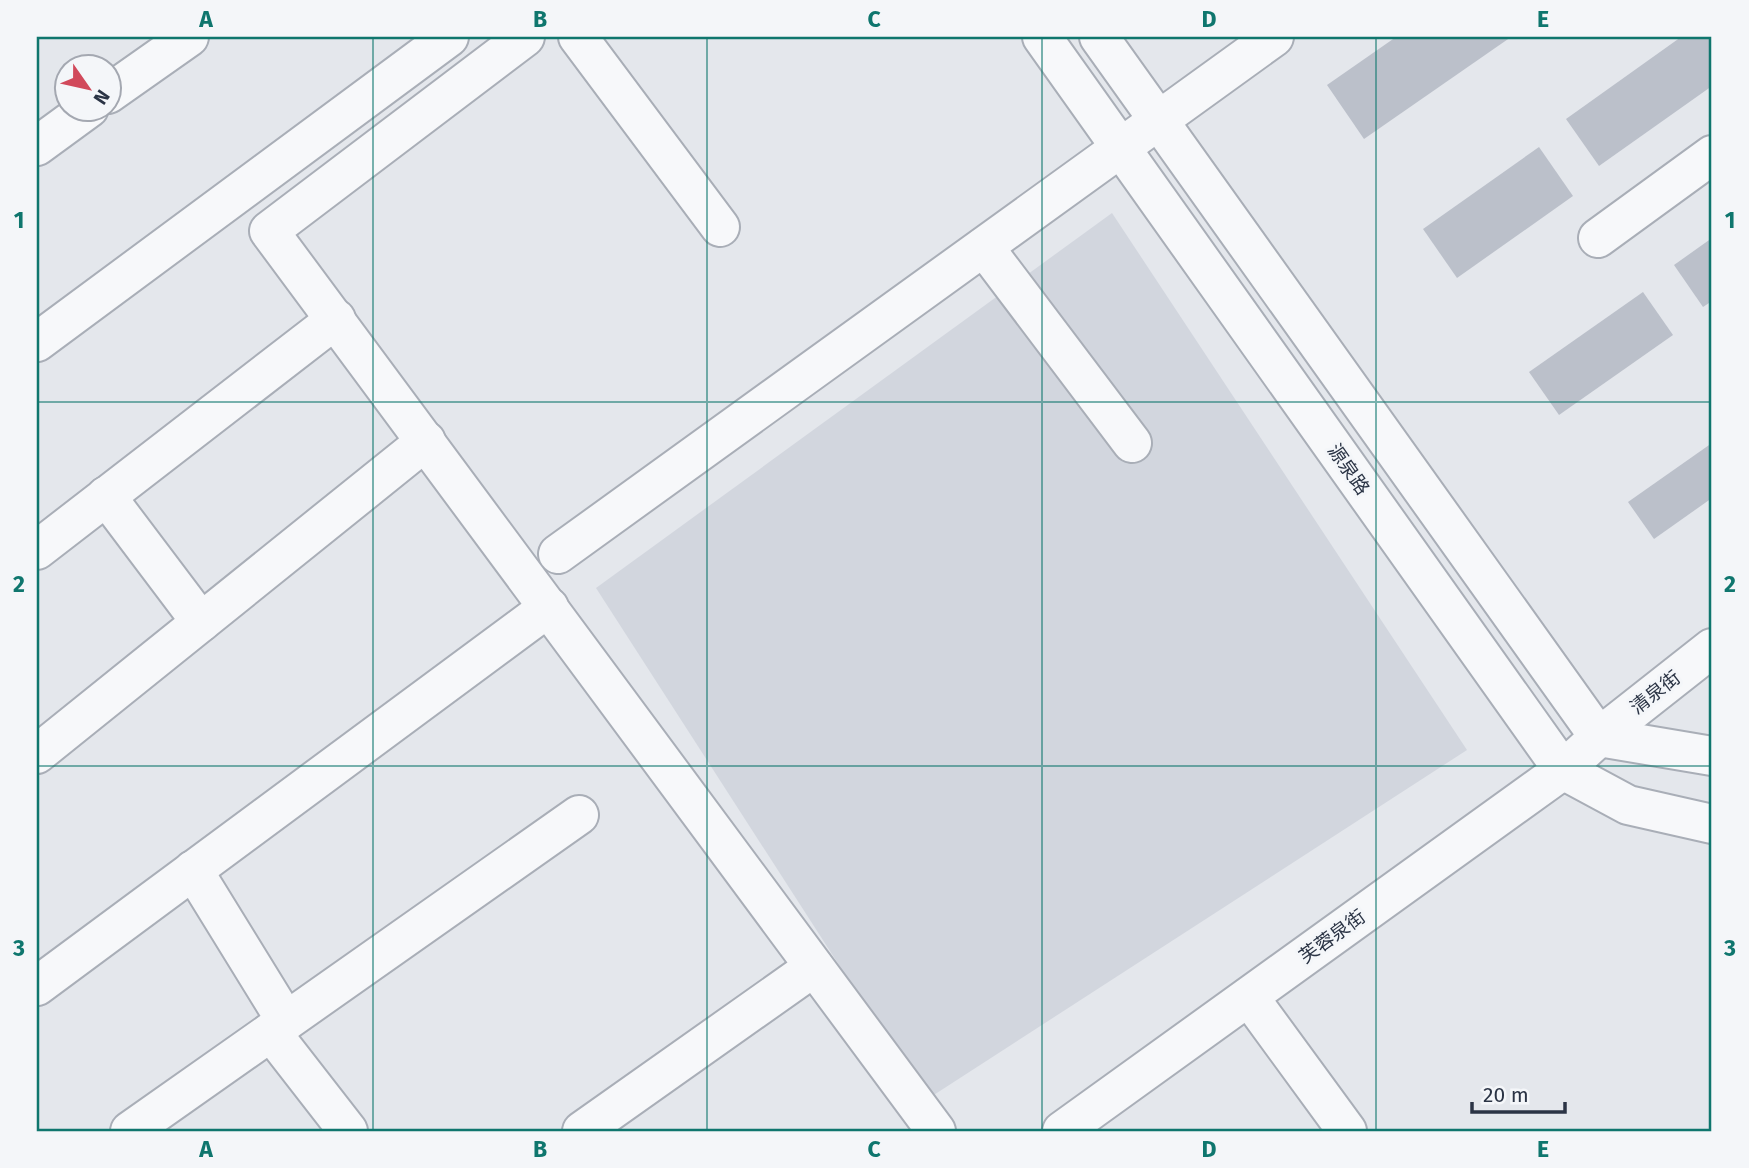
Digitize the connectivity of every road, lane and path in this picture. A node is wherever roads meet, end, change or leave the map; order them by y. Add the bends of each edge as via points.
1 (189, 37) edge
2 (449, 37) edge
3 (525, 37) edge
4 (578, 37) edge
5 (1042, 37) edge
6 (1099, 37) edge
7 (1274, 37) edge
8 (122, 84) edge
9 (1159, 121) junction
10 (70, 122) edge
11 (37, 146) edge
12 (1121, 148) junction
13 (1712, 155) edge
14 (719, 227) dead end
15 (1598, 238) dead end
16 (984, 247) junction
17 (336, 320) junction
18 (37, 342) edge
19 (426, 441) junction
20 (1132, 443) dead end
21 (106, 496) junction
22 (37, 550) edge
23 (558, 554) dead end
24 (549, 607) junction
25 (201, 622) junction
26 (1712, 648) edge
27 (1599, 737) junction
28 (37, 754) edge
29 (1712, 756) edge
30 (1563, 770) junction
31 (579, 815) dead end
32 (1712, 824) edge
33 (193, 870) junction
34 (814, 967) junction
35 (37, 986) edge
36 (1249, 997) junction
37 (278, 1026) junction
38 (130, 1131) edge
39 (348, 1131) edge
40 (582, 1131) edge
41 (936, 1131) edge
42 (1062, 1131) edge
43 (1348, 1131) edge

1 - 8 street
2 - 18 street
3 - 17 street via 269,231
4 - 14 street
5 - 12 street, 源泉路
6 - 9 street
7 - 9 street
9 - 12 street
9 - 27 street
10 - 11 street
12 - 16 street
12 - 30 street, 源泉路
13 - 15 street
16 - 20 street
16 - 23 street
17 - 19 street
17 - 21 street
19 - 24 street
19 - 25 street
21 - 22 street
21 - 25 street
24 - 33 street
24 - 34 street
25 - 28 street
26 - 27 street, 清泉街
27 - 29 street
27 - 30 street, 芙蓉泉街
30 - 32 street, 源泉路 via 1629,805
30 - 36 street, 芙蓉泉街
31 - 37 street
33 - 35 street
33 - 37 street
34 - 40 street
34 - 41 street
36 - 42 street, 芙蓉泉街
36 - 43 street
37 - 38 street
37 - 39 street

